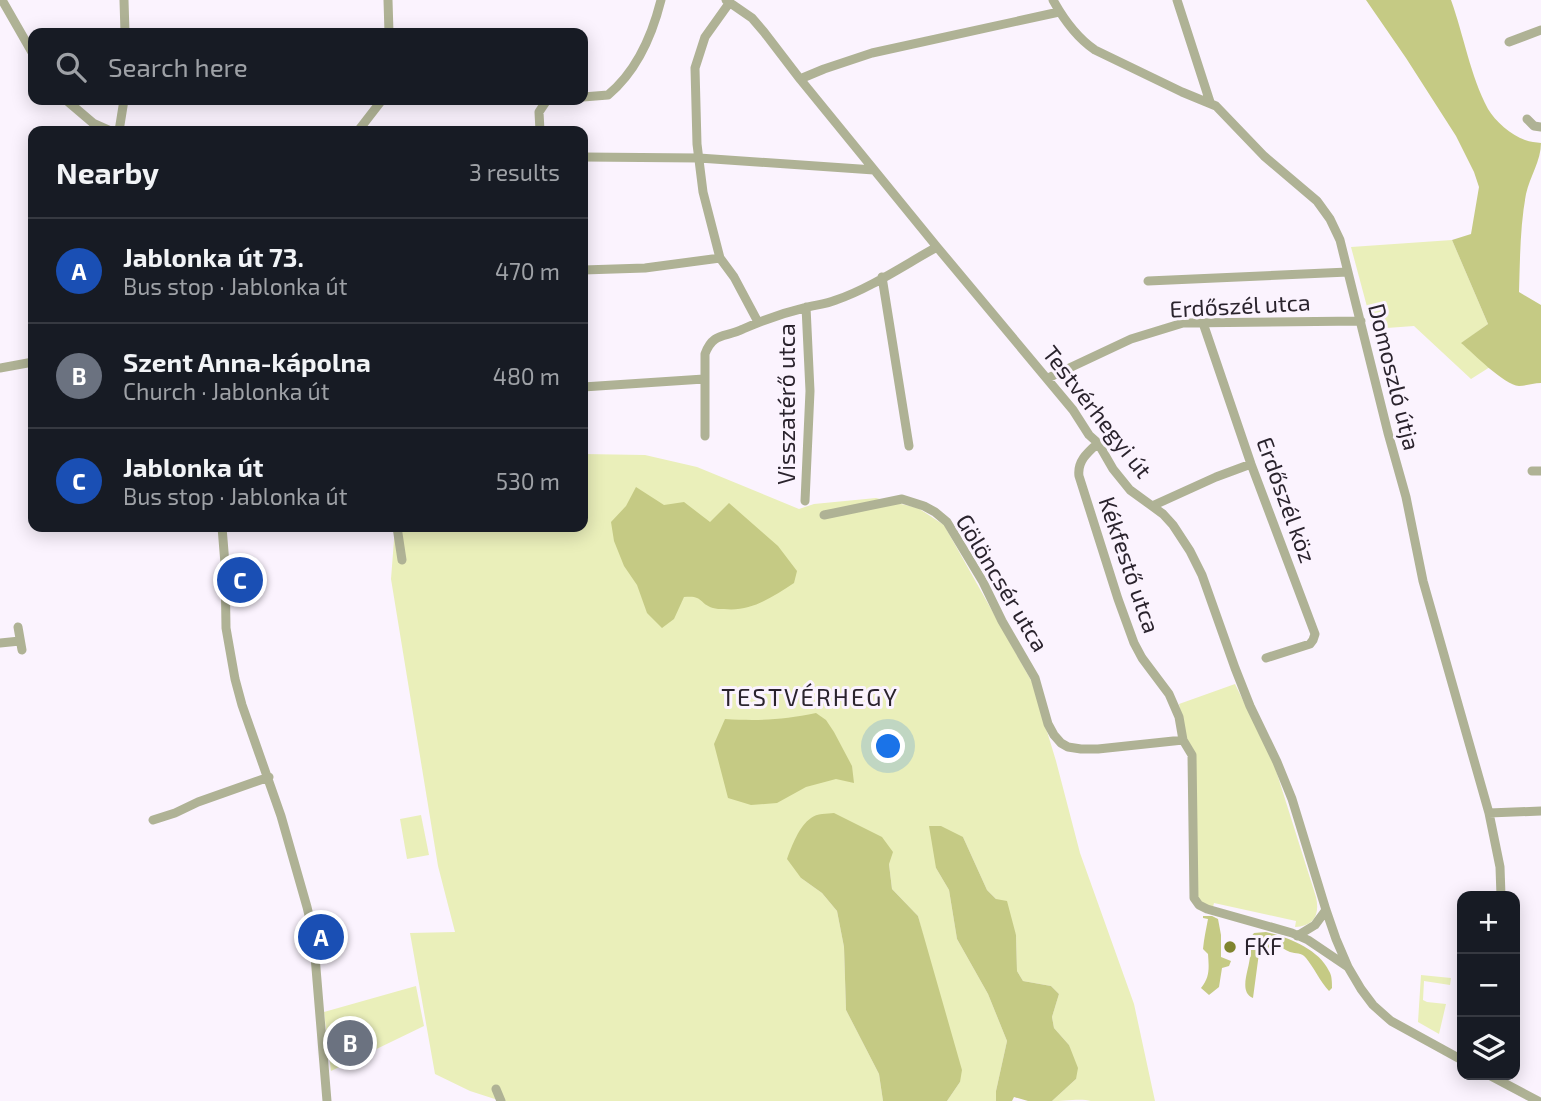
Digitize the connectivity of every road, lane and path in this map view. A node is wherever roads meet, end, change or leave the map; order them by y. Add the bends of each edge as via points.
1 (2, 0) edge
2 (124, 0) edge
3 (388, 0) edge
4 (661, 0) edge
5 (1053, 0) edge
6 (1177, 0) edge
7 (728, 1) edge
8 (1059, 12) junction
9 (125, 28) edge
10 (390, 28) edge
11 (1541, 30) edge
12 (1509, 42) dead end
13 (28, 45) edge
14 (800, 79) junction
15 (588, 97) edge
16 (1210, 102) junction
17 (72, 105) edge
18 (123, 105) edge
19 (378, 105) edge
20 (542, 105) edge
21 (1528, 119) dead end
22 (100, 126) edge
23 (121, 126) edge
24 (362, 126) edge
25 (540, 126) edge
26 (1541, 127) edge
27 (588, 158) edge
28 (699, 159) junction
29 (874, 170) junction
30 (937, 247) junction
31 (720, 258) junction
32 (588, 270) edge
33 (1348, 272) junction
34 (882, 277) junction
35 (1148, 281) dead end
36 (806, 307) junction
37 (758, 321) junction
38 (1361, 321) junction
39 (1203, 323) junction
40 (28, 363) edge
41 (0, 368) edge
42 (1048, 378) junction
43 (704, 379) junction
44 (588, 387) edge
45 (705, 436) dead end
46 (1098, 443) junction
47 (909, 446) dead end
48 (1251, 464) junction
49 (805, 501) dead end
50 (1152, 506) junction
51 (824, 515) dead end
52 (222, 532) edge
53 (398, 532) edge
54 (402, 560) dead end
55 (18, 627) dead end
56 (0, 643) edge
57 (1266, 658) dead end
58 (1183, 740) junction
59 (269, 776) junction
60 (1541, 811) edge
61 (1489, 813) junction
62 (153, 820) dead end
63 (1501, 891) edge
64 (1326, 910) junction
65 (1297, 936) junction
66 (1348, 967) junction
67 (1457, 1057) edge
68 (1498, 1080) edge
69 (496, 1089) dead end
70 (327, 1101) edge
71 (501, 1101) edge
72 (1538, 1101) edge

1 - 13 street
2 - 9 street
3 - 10 street
4 - 15 street via 647,43 625,78 608,95
5 - 8 street, Domoszló útja
6 - 16 street
7 - 14 street, Testvérhegyi út via 752,18
7 - 28 street via 705,37 695,68
8 - 14 street via 873,53
8 - 16 street, Domoszló útja via 1095,50
11 - 12 street
14 - 29 street, Testvérhegyi út
16 - 33 street, Domoszló útja via 1321,206 1336,230
17 - 22 street
18 - 23 street
19 - 24 street
20 - 25 street
21 - 26 street
27 - 28 street
28 - 29 street
28 - 31 street
29 - 30 street, Testvérhegyi út
30 - 34 street, Visszatérő utca
30 - 42 street, Testvérhegyi út
31 - 32 street
31 - 37 street
33 - 35 street
33 - 38 street, Domoszló útja
34 - 36 street, Visszatérő utca via 835,301
34 - 47 street
36 - 37 street, Visszatérő utca
36 - 49 street, Visszatérő utca via 810,391
37 - 43 street, Visszatérő utca via 708,344
38 - 39 street, Erdőszél utca
38 - 61 street, Domoszló útja via 1423,581
39 - 42 street, Erdőszél utca via 1172,325 1131,339
39 - 48 street, Erdőszél köz
40 - 41 street
42 - 46 street, Testvérhegyi út
43 - 44 street
43 - 45 street
46 - 50 street, Testvérhegyi út via 1130,490
46 - 58 street, Kékfestő utca via 1086,453 1078,467 1079,476 1134,643 1169,694
48 - 50 street
48 - 57 street, Erdőszél köz via 1315,634 1310,644
50 - 64 street, Testvérhegyi út via 1173,525 1202,575 1250,706 1293,799
51 - 58 street, Gölöncsér utca via 902,499 924,506 947,522 1029,667 1048,724 1061,743 1081,750
52 - 59 street via 230,651 242,705
53 - 54 street
55 - 56 street via 21,645
58 - 65 street, Kékfestő utca via 1193,760 1194,898 1207,909
59 - 62 street
59 - 70 street via 313,932
60 - 61 street
61 - 63 street, Domoszló útja
64 - 65 street via 1311,929
64 - 66 street, Testvérhegyi út
65 - 66 street, Kékfestő utca
66 - 67 street, Testvérhegyi út via 1366,998 1382,1014
68 - 72 street
69 - 71 street

